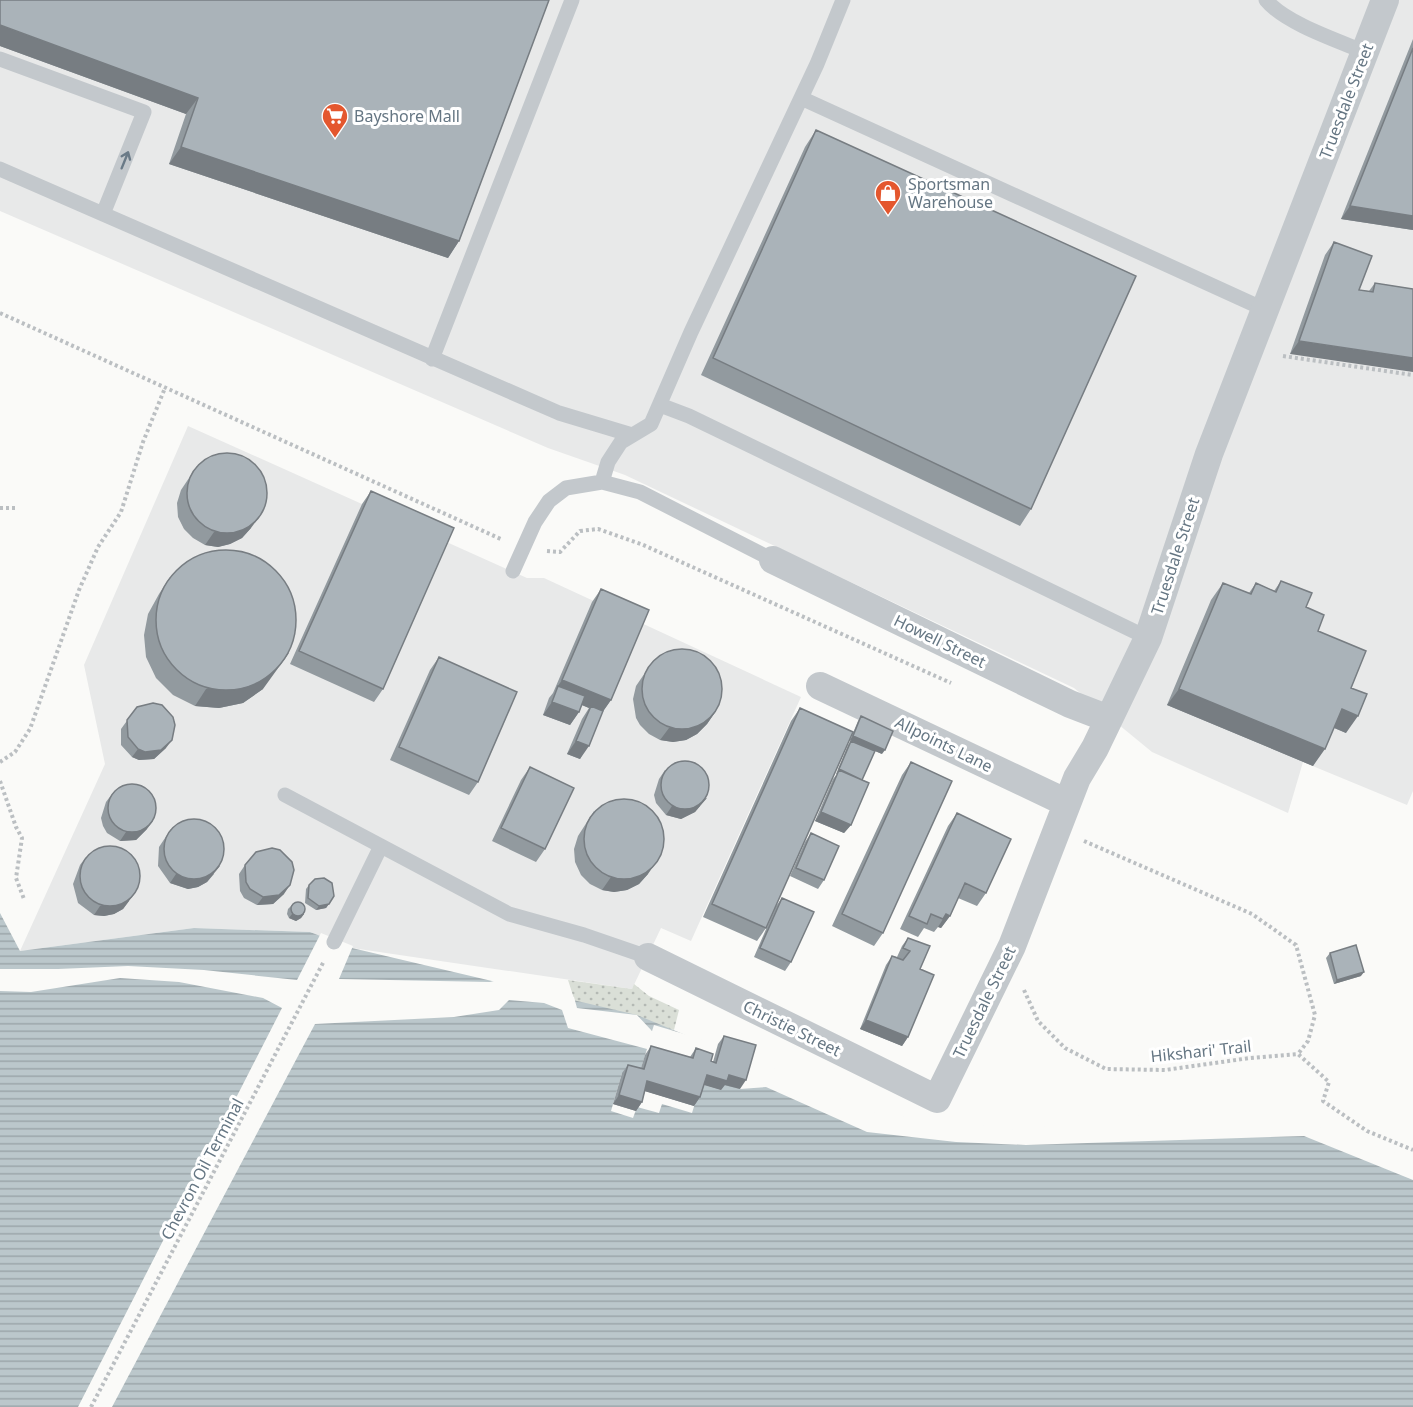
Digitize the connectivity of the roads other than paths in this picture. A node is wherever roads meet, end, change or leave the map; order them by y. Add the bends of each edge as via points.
1 (572, 0) edge
2 (843, 0) edge
3 (1266, 0) edge
4 (1385, 0) edge
5 (1365, 52) junction
6 (0, 59) edge
7 (801, 98) junction
8 (0, 169) edge
9 (103, 214) junction
10 (1266, 310) junction
11 (432, 358) junction
12 (660, 405) junction
13 (632, 435) junction
14 (602, 482) junction
15 (773, 560) joint
16 (513, 571) dead end
17 (1148, 638) junction
18 (820, 686) dead end
19 (1109, 718) junction
20 (285, 795) dead end
21 (1062, 816) junction
22 (381, 846) junction
23 (334, 942) road end
24 (648, 957) joint
25 (937, 1099) joint

1 - 11 lane
2 - 7 lane
3 - 5 lane via 1272,8 1316,32
4 - 5 street, Truesdale Street
5 - 10 street, Truesdale Street
9 -> 6 lane via 144,112
7 - 10 lane
7 - 12 lane
8 - 9 lane
9 - 11 lane
10 - 17 street, Truesdale Street via 1209,454
11 - 13 lane via 559,413
12 - 13 lane via 651,424
12 - 17 lane
13 - 14 lane via 621,442 608,462
14 - 15 lane via 640,492
14 - 16 lane via 566,488 549,501
15 - 19 street, Howell Street via 1070,704
17 - 19 street, Truesdale Street
18 - 21 street, Allpoints Lane
19 - 21 street, Truesdale Street
20 - 22 lane
21 - 25 street, Truesdale Street via 1012,946
22 - 23 lane
22 - 24 lane via 510,914
24 - 25 street, Christie Street

